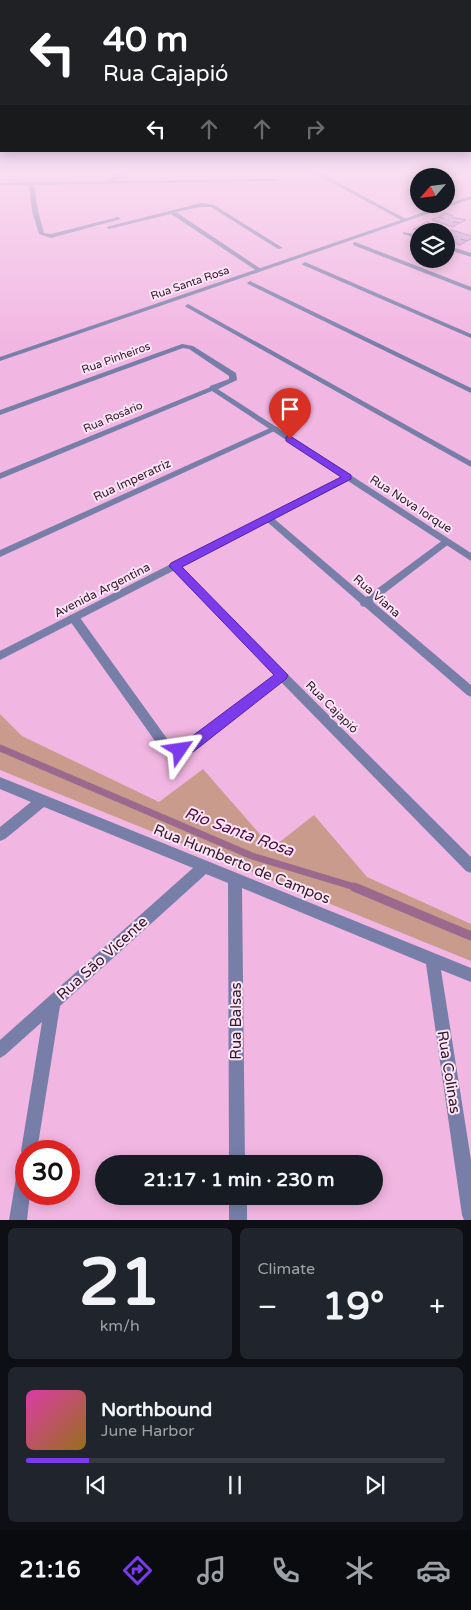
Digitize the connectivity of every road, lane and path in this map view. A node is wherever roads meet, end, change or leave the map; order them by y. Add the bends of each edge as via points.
1 (40, 229) edge
2 (78, 229) edge
3 (197, 229) edge
4 (249, 229) edge
5 (379, 229) edge
6 (405, 233) dead end
7 (410, 234) edge
8 (355, 244) dead end
9 (280, 248) dead end
10 (455, 250) edge
11 (471, 255) edge
12 (305, 264) dead end
13 (259, 270) junction
14 (250, 283) dead end
15 (471, 289) edge
16 (188, 306) dead end
17 (471, 336) edge
18 (0, 359) edge
19 (234, 377) joint
20 (213, 388) junction
21 (471, 391) edge
22 (0, 413) edge
23 (275, 429) junction
24 (471, 464) edge
25 (0, 476) edge
26 (348, 477) junction
27 (268, 518) junction
28 (446, 542) junction
29 (0, 554) edge
30 (471, 558) edge
31 (174, 566) junction
32 (365, 603) junction
33 (74, 618) junction
34 (0, 656) edge
35 (282, 675) junction
36 (471, 692) edge
37 (0, 783) edge
38 (43, 800) junction
39 (0, 835) edge
40 (205, 866) junction
41 (471, 866) edge
42 (235, 879) junction
43 (432, 959) junction
44 (471, 975) edge
45 (53, 1002) junction
46 (0, 1050) edge
47 (31, 1140) edge
48 (237, 1155) edge
49 (20, 1205) edge
50 (238, 1205) edge
51 (471, 1215) edge
52 (18, 1220) edge
53 (238, 1220) edge

1 - 2 street via 42,234 48,236
3 - 13 street
4 - 9 street
5 - 13 street, Rua Santa Rosa
6 - 7 street
8 - 15 street
10 - 11 street
12 - 17 street
13 - 18 street, Rua Santa Rosa
14 - 21 street
16 - 24 street
19 - 20 street, Rua Rosário
19 - 22 street, Rua Pinheiros via 191,347 182,346
20 - 23 street, Rua Nova Iorque
20 - 25 street, Rua Rosário
23 - 26 street, Rua Nova Iorque
23 - 29 street, Rua Imperatriz
26 - 27 street, Avenida Argentina
26 - 28 street, Rua Nova Iorque
27 - 31 street, Avenida Argentina
27 - 32 street, Rua Viana
28 - 30 street, Rua Nova Iorque
28 - 32 street
31 - 33 street, Avenida Argentina
31 - 35 street, Rua Cajapió
32 - 36 street, Rua Viana
33 - 34 street, Avenida Argentina
33 - 35 street via 164,744 173,750 188,747
35 - 41 street, Rua Cajapió
37 - 38 street, Rua Humberto de Campos
38 - 39 street
38 - 40 street, Rua Humberto de Campos
40 - 42 street, Rua Humberto de Campos
40 - 45 street, Rua São Vicente
42 - 43 street, Rua Humberto de Campos
42 - 48 street, Rua Balsas
43 - 44 street, Rua Humberto de Campos
43 - 51 street, Rua Colinas
45 - 46 street, Rua São Vicente
45 - 47 street
49 - 52 street
50 - 53 street

